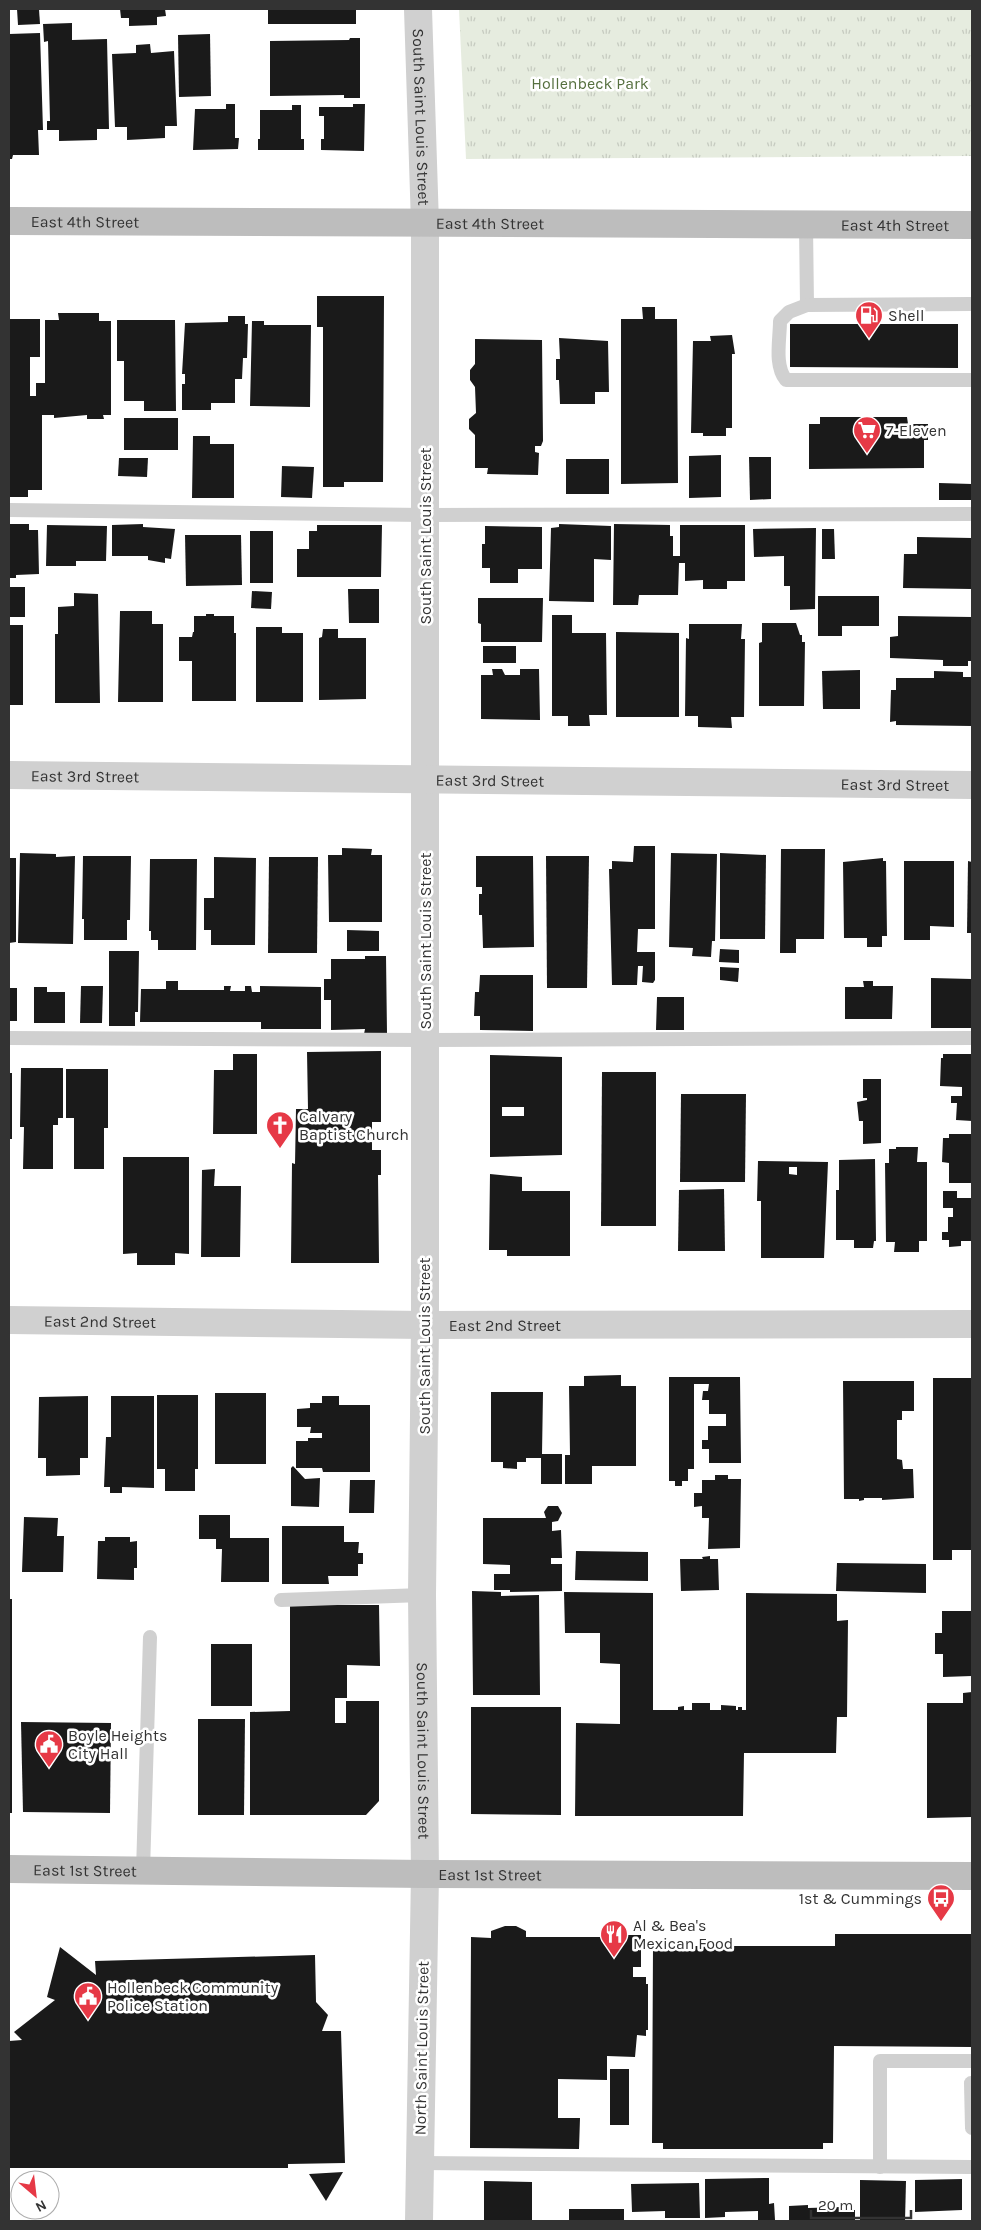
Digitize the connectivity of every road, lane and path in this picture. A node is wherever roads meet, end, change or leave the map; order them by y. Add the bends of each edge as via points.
1 (418, 9) edge
2 (9, 221) edge
3 (425, 224) junction
4 (806, 225) junction
5 (972, 225) edge
6 (972, 304) edge
7 (808, 305) junction
8 (972, 380) edge
9 (9, 510) edge
10 (972, 514) edge
11 (425, 516) junction
12 (9, 775) edge
13 (425, 779) junction
14 (972, 785) edge
15 (9, 1038) edge
16 (972, 1038) edge
17 (425, 1040) junction
18 (9, 1320) edge
19 (972, 1324) edge
20 (425, 1325) junction
21 (422, 1595) junction
22 (281, 1600) dead end
23 (150, 1637) dead end
24 (9, 1869) edge
25 (143, 1871) junction
26 (424, 1874) junction
27 (972, 1876) edge
28 (972, 2061) edge
29 (971, 2083) dead end
30 (972, 2128) edge
31 (419, 2163) junction
32 (880, 2167) junction
33 (972, 2168) edge
34 (419, 2221) edge

1 - 3 street, South Saint Louis Street
2 - 3 main road, East 4th Street
3 - 4 main road, East 4th Street
3 - 11 street, South Saint Louis Street
4 - 5 main road, East 4th Street
4 - 7 lane
6 - 7 lane
7 - 8 lane via 789,312 780,322 779,365 786,380
9 - 11 lane
10 - 11 lane
11 - 13 street, South Saint Louis Street
12 - 13 street, East 3rd Street
13 - 14 street, East 3rd Street
13 - 17 street, South Saint Louis Street
15 - 17 lane
16 - 17 lane
17 - 20 street, South Saint Louis Street
18 - 20 street, East 2nd Street
19 - 20 street, East 2nd Street
20 - 21 street, South Saint Louis Street
21 - 22 lane
21 - 26 street, South Saint Louis Street
23 - 25 lane
24 - 25 main road, East 1st Street
25 - 26 main road, East 1st Street
26 - 27 main road, East 1st Street
26 - 31 street, North Saint Louis Street
28 - 32 lane via 880,2061
29 - 30 lane
31 - 32 lane
31 - 34 street, North Saint Louis Street
32 - 33 lane

